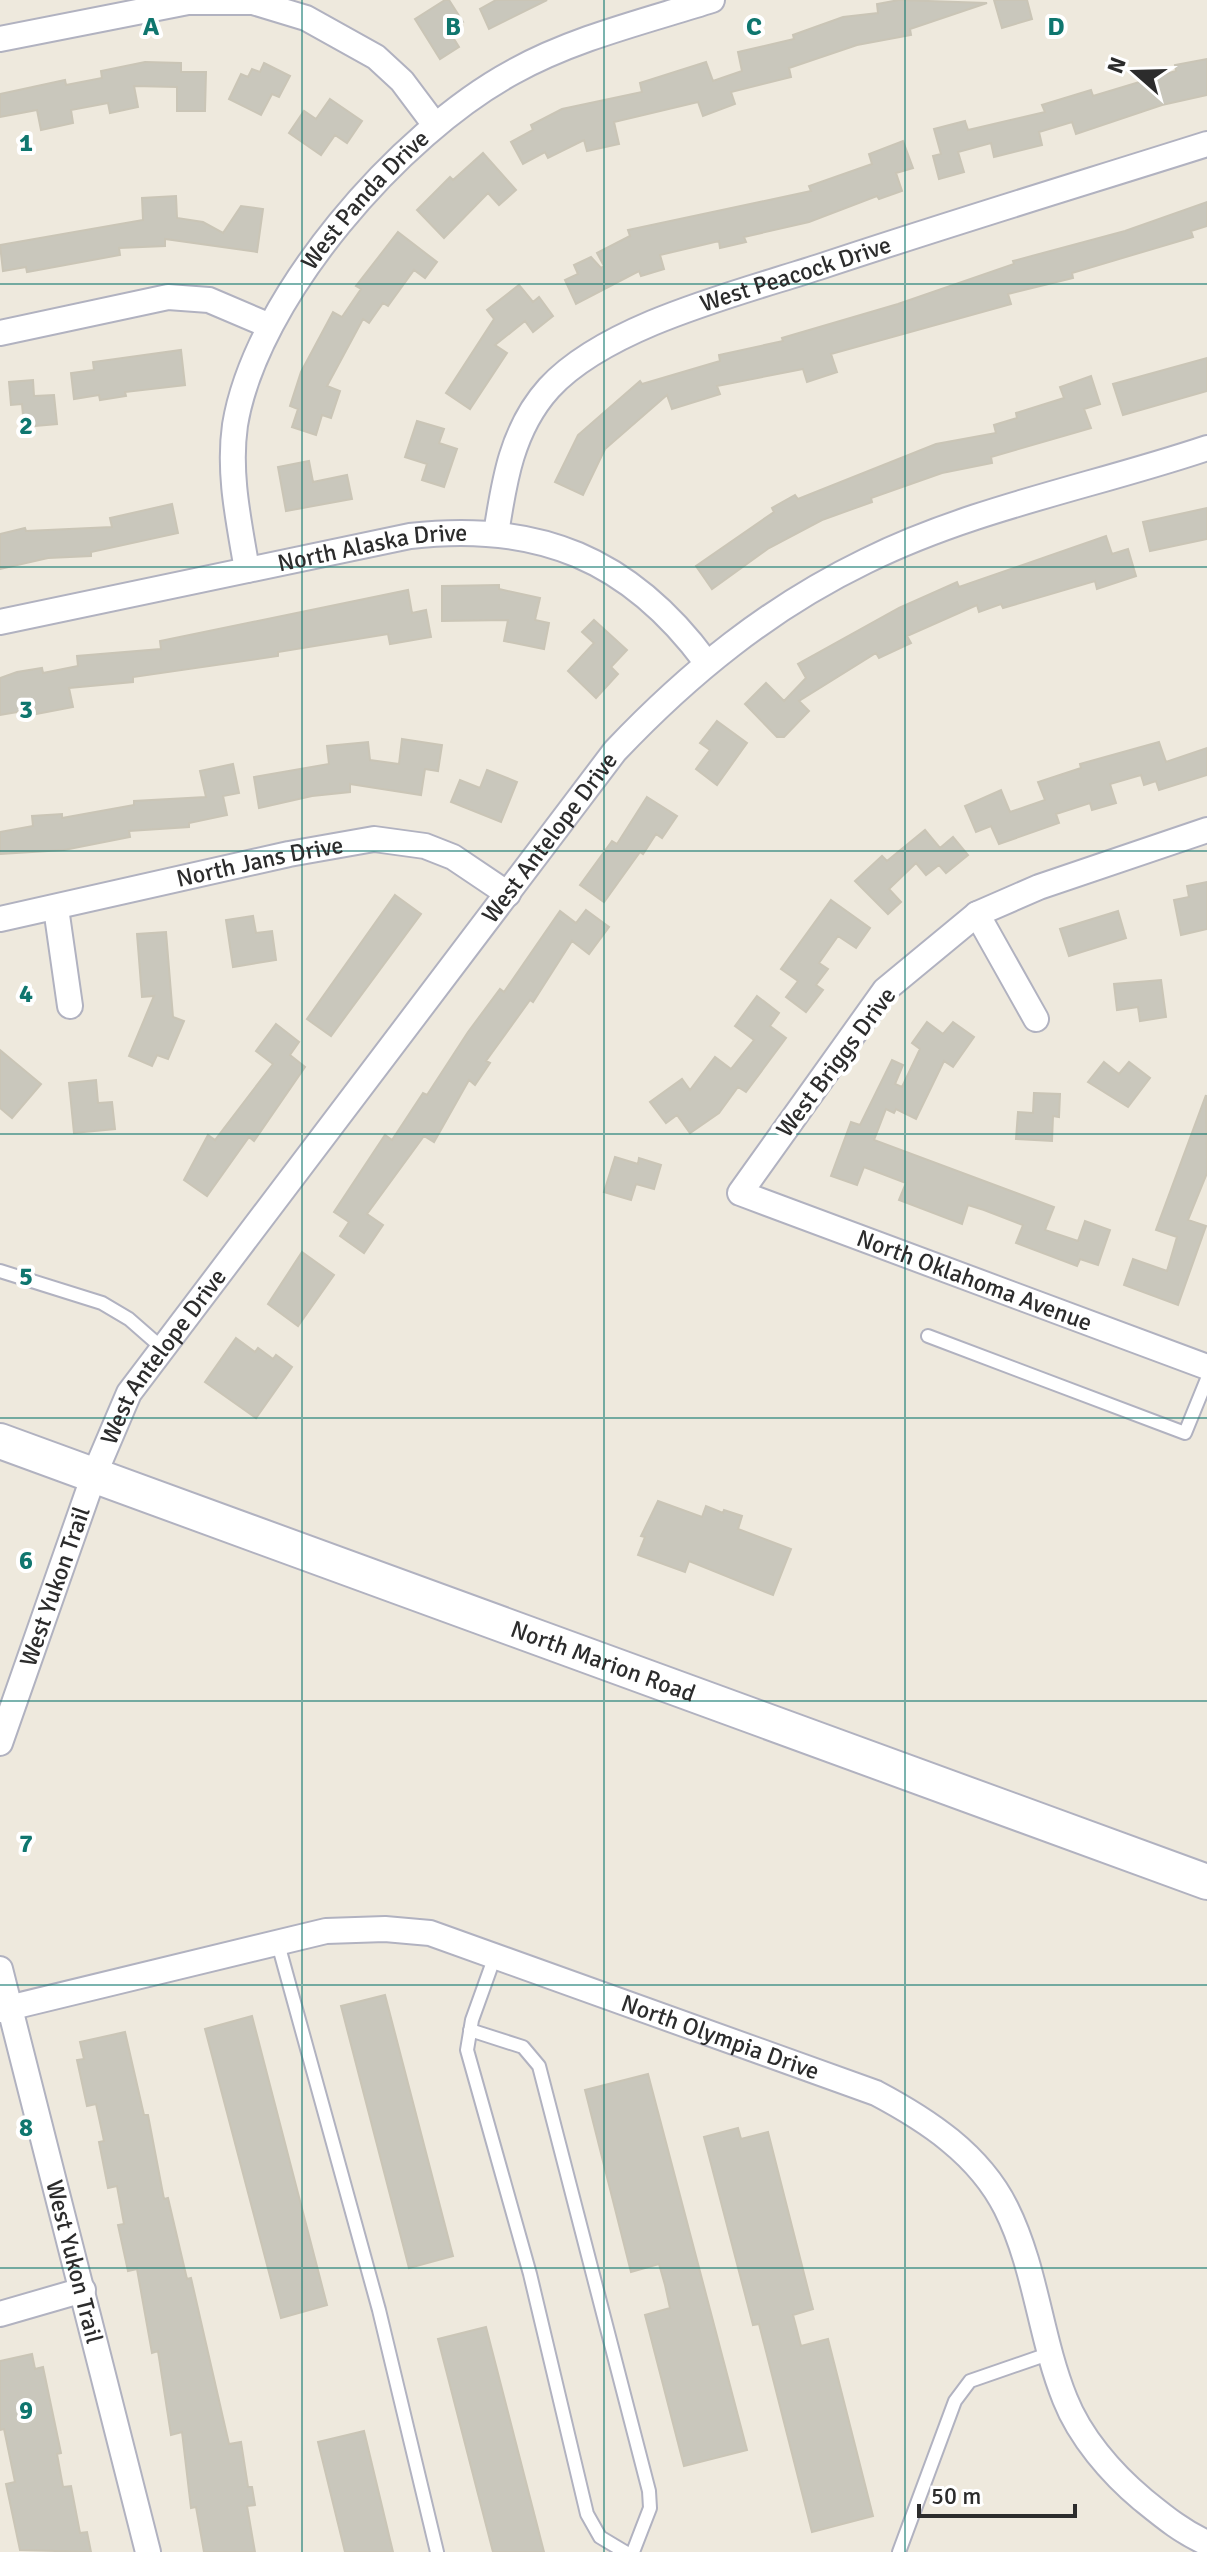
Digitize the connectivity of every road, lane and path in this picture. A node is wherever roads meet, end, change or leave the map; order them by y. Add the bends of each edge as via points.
1 (712, 0) edge
2 (254, 1) edge
3 (0, 39) edge
4 (435, 125) junction
5 (1207, 144) edge
6 (270, 326) junction
7 (0, 333) edge
8 (1207, 448) edge
9 (496, 534) junction
10 (247, 570) junction
11 (0, 622) edge
12 (706, 662) junction
13 (1207, 830) edge
14 (508, 894) junction
15 (56, 908) junction
16 (977, 914) junction
17 (0, 919) edge
18 (70, 1006) dead end
19 (1036, 1019) dead end
20 (740, 1193) joint
21 (0, 1271) edge
22 (928, 1336) dead end
23 (161, 1347) junction
24 (1207, 1367) edge
25 (1207, 1379) edge
26 (0, 1441) edge
27 (94, 1475) junction
28 (0, 1743) edge
29 (1207, 1882) edge
30 (277, 1940) junction
31 (495, 1956) junction
32 (0, 1969) edge
33 (5, 2008) edge
34 (470, 2030) junction
35 (83, 2290) junction
36 (0, 2314) edge
37 (1051, 2353) junction
38 (1207, 2543) edge
39 (148, 2552) edge
40 (437, 2552) edge
41 (625, 2552) edge
42 (633, 2552) edge
43 (899, 2552) edge

1 - 4 street, West Panda Drive via 546,56 480,91
2 - 3 street via 188,2
2 - 4 street via 306,18 376,57
4 - 6 street, West Panda Drive via 366,193
5 - 9 street, West Peacock Drive via 679,313 585,359 537,403 515,444
6 - 7 street via 209,300 168,297
6 - 10 street, West Panda Drive via 253,361 235,427 234,498
8 - 12 street, West Antelope Drive via 911,541 777,610
9 - 10 street, North Alaska Drive via 450,531 410,536
9 - 12 street, North Alaska Drive via 573,553 609,570 676,622
10 - 11 street, North Alaska Drive
12 - 14 street, West Antelope Drive via 615,751
13 - 16 street, West Briggs Drive via 1039,887
14 - 15 street, North Jans Drive via 453,857 425,846 374,839
14 - 23 street, West Antelope Drive
15 - 17 street, North Jans Drive
15 - 18 street
16 - 19 street
16 - 20 street, West Briggs Drive via 885,990
20 - 24 street, North Oklahoma Avenue
21 - 23 lane via 102,1303
22 - 25 lane via 1185,1433
23 - 27 street, West Antelope Drive via 129,1393
26 - 27 main road, North Marion Road
27 - 28 street, West Yukon Trail
27 - 29 main road, North Marion Road
30 - 31 street, North Olympia Drive via 385,1929 430,1933
30 - 33 street, North Olympia Drive
30 - 40 lane via 379,2310
31 - 34 lane
31 - 37 street, North Olympia Drive via 876,2093 922,2117 968,2155 1005,2206 1030,2269
32 - 33 street, West Yukon Trail
33 - 35 street, West Yukon Trail
34 - 41 lane via 467,2050 530,2274 587,2514 600,2537
34 - 42 lane via 523,2047 539,2066 649,2491 650,2508
35 - 36 street
35 - 39 street, West Yukon Trail
37 - 38 street, North Olympia Drive via 1065,2400 1086,2438 1128,2487 1184,2533
37 - 43 lane via 970,2381 955,2401

